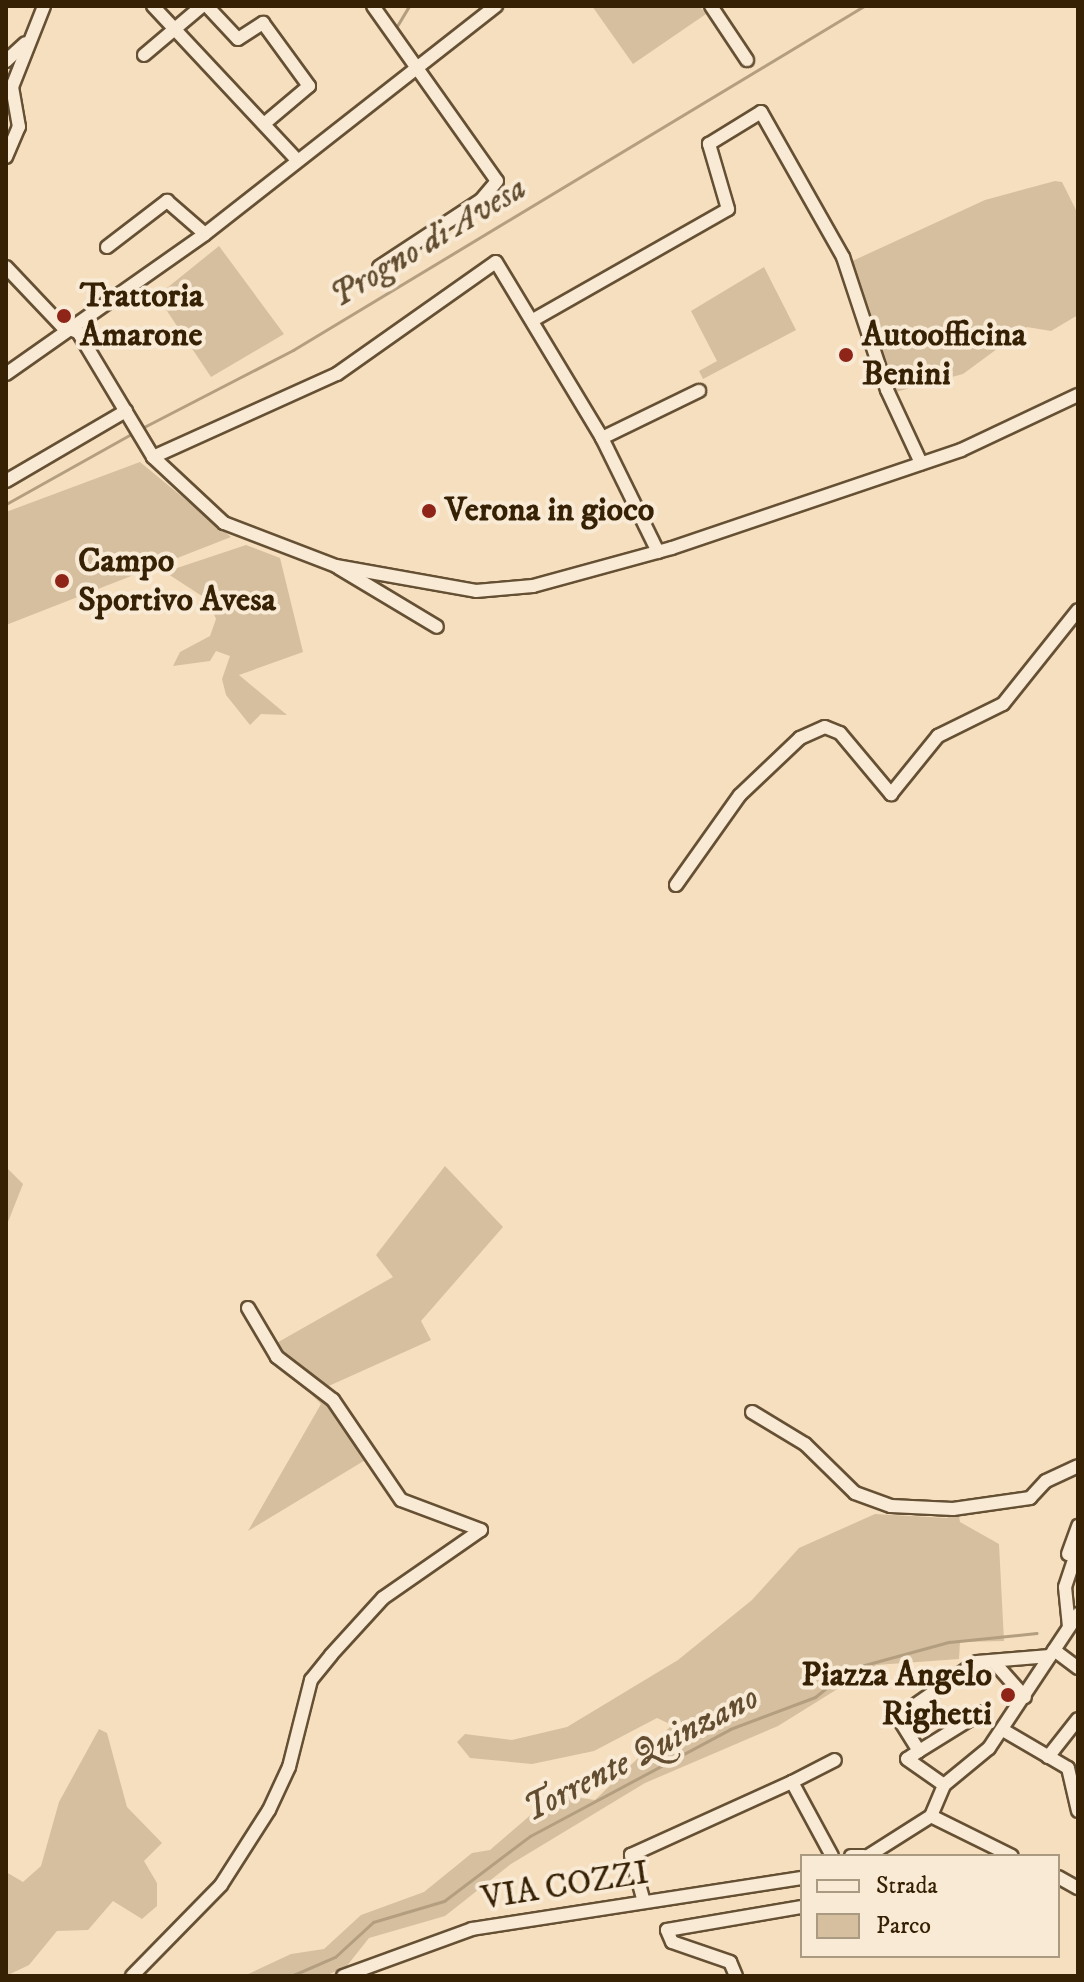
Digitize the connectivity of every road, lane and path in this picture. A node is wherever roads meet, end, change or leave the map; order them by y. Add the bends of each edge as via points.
1 (44, 6) edge
2 (153, 6) edge
3 (204, 6) edge
4 (373, 6) edge
5 (496, 6) edge
6 (711, 6) edge
7 (169, 29) junction
8 (24, 44) junction
9 (6, 54) edge
10 (144, 55) dead end
11 (747, 60) dead end
12 (6, 61) edge
13 (414, 65) junction
14 (9, 82) edge
15 (265, 123) junction
16 (6, 157) edge
17 (296, 159) junction
18 (205, 234) junction
19 (107, 247) dead end
20 (6, 267) edge
21 (379, 267) dead end
22 (533, 320) junction
23 (74, 331) junction
24 (6, 374) edge
25 (699, 391) dead end
26 (1078, 395) edge
27 (126, 411) junction
28 (602, 438) junction
29 (153, 457) junction
30 (921, 463) junction
31 (6, 481) edge
32 (658, 552) junction
33 (336, 566) junction
34 (1078, 610) edge
35 (437, 627) dead end
36 (676, 885) dead end
37 (248, 1308) dead end
38 (752, 1412) dead end
39 (1078, 1466) edge
40 (1078, 1526) edge
41 (1078, 1548) edge
42 (1065, 1587) junction
43 (1078, 1614) edge
44 (1069, 1627) junction
45 (1052, 1653) junction
46 (993, 1661) junction
47 (1078, 1668) edge
48 (1025, 1697) junction
49 (982, 1712) dead end
50 (1078, 1719) edge
51 (1003, 1730) junction
52 (919, 1751) junction
53 (1048, 1757) junction
54 (835, 1760) dead end
55 (792, 1782) junction
56 (944, 1785) junction
57 (1078, 1811) edge
58 (931, 1816) junction
59 (831, 1854) edge
60 (869, 1854) edge
61 (1008, 1854) edge
62 (800, 1878) edge
63 (1060, 1878) edge
64 (1078, 1888) edge
65 (644, 1902) junction
66 (800, 1907) edge
67 (132, 1976) edge
68 (343, 1976) edge
69 (736, 1976) edge

1 - 8 street
2 - 7 street
3 - 7 street
3 - 15 street via 238,39 263,23 309,86
4 - 13 street
5 - 13 street
6 - 11 street
7 - 10 street
7 - 15 street
8 - 9 street
8 - 12 street
8 - 14 street
13 - 17 street
13 - 21 street via 497,181 481,200
14 - 16 street via 19,127
15 - 17 street
17 - 18 street
18 - 19 street via 167,201
18 - 23 street
20 - 23 street
22 - 28 street
22 - 29 street via 496,262 337,374
22 - 30 street via 728,209 709,144 761,112 843,257
23 - 24 street
23 - 27 street
25 - 28 street
26 - 30 street
27 - 29 street
27 - 31 street
28 - 32 street
29 - 33 street via 224,523
30 - 32 street
32 - 33 street via 500,591
33 - 35 street
34 - 36 street via 1003,704 938,736 891,794 840,733 825,727 800,738 740,795
37 - 67 street via 277,1357 333,1400 401,1500 481,1530 383,1598 311,1680 289,1767 221,1885
38 - 39 street via 805,1444 855,1493 891,1506 953,1509 1030,1498 1046,1481
40 - 42 street via 1062,1571
41 - 42 street
42 - 44 street
43 - 44 street
44 - 45 street
45 - 46 street
45 - 47 street
45 - 48 street
46 - 48 street
46 - 52 street via 977,1662 898,1717
48 - 51 street
49 - 52 street
50 - 53 street
51 - 53 street
51 - 56 street
52 - 56 street via 907,1759
53 - 57 street via 1068,1768
54 - 55 street
55 - 59 street
55 - 65 street via 631,1855
56 - 58 street
58 - 60 street
58 - 61 street
62 - 65 street, VIA COZZI
63 - 64 street
65 - 68 street, VIA COZZI via 472,1929
66 - 69 street via 667,1930 674,1943 730,1962

